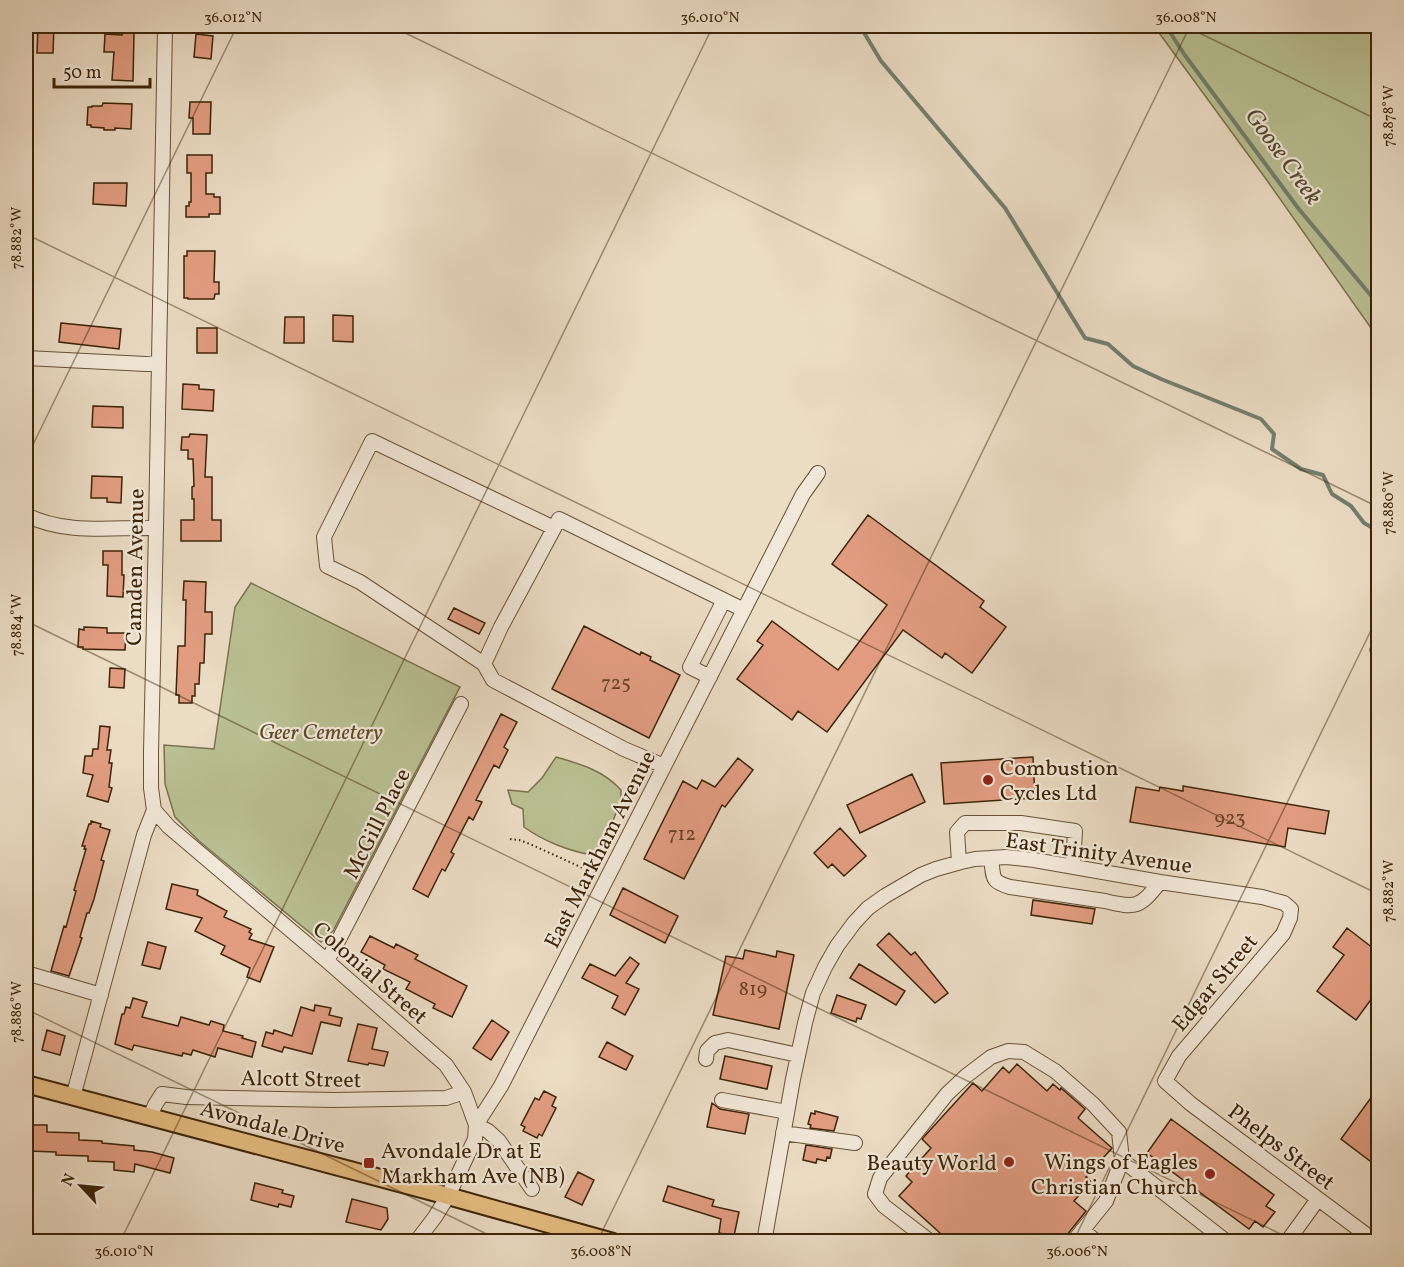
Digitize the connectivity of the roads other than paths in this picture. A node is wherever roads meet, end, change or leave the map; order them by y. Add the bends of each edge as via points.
1 (165, 26) edge
2 (26, 358) edge
3 (159, 363) junction
4 (818, 473) dead end
5 (26, 515) edge
6 (156, 528) junction
7 (554, 528) junction
8 (724, 600) junction
9 (744, 610) junction
10 (484, 663) junction
11 (710, 677) junction
12 (461, 704) dead end
13 (664, 766) junction
14 (154, 810) junction
15 (991, 858) junction
16 (959, 862) junction
17 (1073, 867) junction
18 (1160, 882) junction
19 (1291, 909) joint
20 (327, 961) junction
21 (26, 974) edge
22 (101, 995) junction
23 (798, 1055) junction
24 (706, 1059) dead end
25 (1165, 1081) joint
26 (26, 1084) edge
27 (464, 1092) junction
28 (73, 1097) junction
29 (722, 1100) dead end
30 (787, 1112) junction
31 (150, 1117) junction
32 (476, 1125) junction
33 (783, 1133) junction
34 (855, 1143) dead end
35 (1122, 1160) junction
36 (532, 1189) dead end
37 (448, 1196) junction
38 (1318, 1199) junction
39 (1078, 1236) edge
40 (416, 1242) edge
41 (613, 1242) edge
42 (764, 1242) edge
43 (931, 1242) edge
44 (1097, 1242) edge
45 (1227, 1242) edge
46 (1287, 1242) edge
47 (1376, 1242) edge

1 - 3 street, Camden Avenue
2 - 3 street
3 - 6 street, Camden Avenue
4 - 9 street, East Markham Avenue via 803,494
5 - 6 street via 49,525 78,528
6 - 14 street, Camden Avenue via 151,752
7 - 8 street via 559,519
7 - 10 street
7 - 10 street via 372,441 324,537 327,566 360,582
8 - 9 street
8 - 11 street via 690,667
9 - 11 street, East Markham Avenue
10 - 13 street via 493,680
11 - 13 street, East Markham Avenue
12 - 20 street, McGill Place
13 - 32 street, East Markham Avenue via 501,1086
14 - 20 street, Colonial Street
14 - 22 street, Camden Avenue
15 - 16 street, East Trinity Avenue
15 - 17 street, East Trinity Avenue
15 - 18 street via 994,880 998,883 1119,905 1138,905
16 - 17 street via 957,832 965,823 1021,823 1075,831
16 - 23 street, East Trinity Avenue via 897,888 854,923 813,993
17 - 18 street, East Trinity Avenue
18 - 19 street, East Trinity Avenue via 1262,897
19 - 25 street, Edgar Street via 1283,934 1179,1056
20 - 27 street, Colonial Street via 446,1065
21 - 22 street
22 - 28 street, Camden Avenue
23 - 24 street via 728,1040 715,1043 707,1051
23 - 30 street, East Trinity Avenue
25 - 38 street, Phelps Street
26 - 28 main road, Avondale Drive
27 - 31 street, Alcott Street via 446,1098 334,1100 162,1094
27 - 32 street, Colonial Street
28 - 31 main road, Avondale Drive
29 - 30 street
30 - 33 street, East Trinity Avenue
31 - 37 main road, Avondale Drive
32 - 36 street via 499,1141
32 - 37 street, East Markham Avenue via 475,1139
33 - 34 street
33 - 42 street, East Trinity Avenue
35 - 39 street via 1106,1201
35 - 43 street via 1119,1132 1094,1104 1054,1071 1024,1052 1008,1051 991,1057 947,1094 880,1178 875,1194 884,1206
35 - 45 street
37 - 40 street, East Markham Avenue
37 - 41 main road, Avondale Drive
38 - 46 street
38 - 47 street, Phelps Street
39 - 44 street

